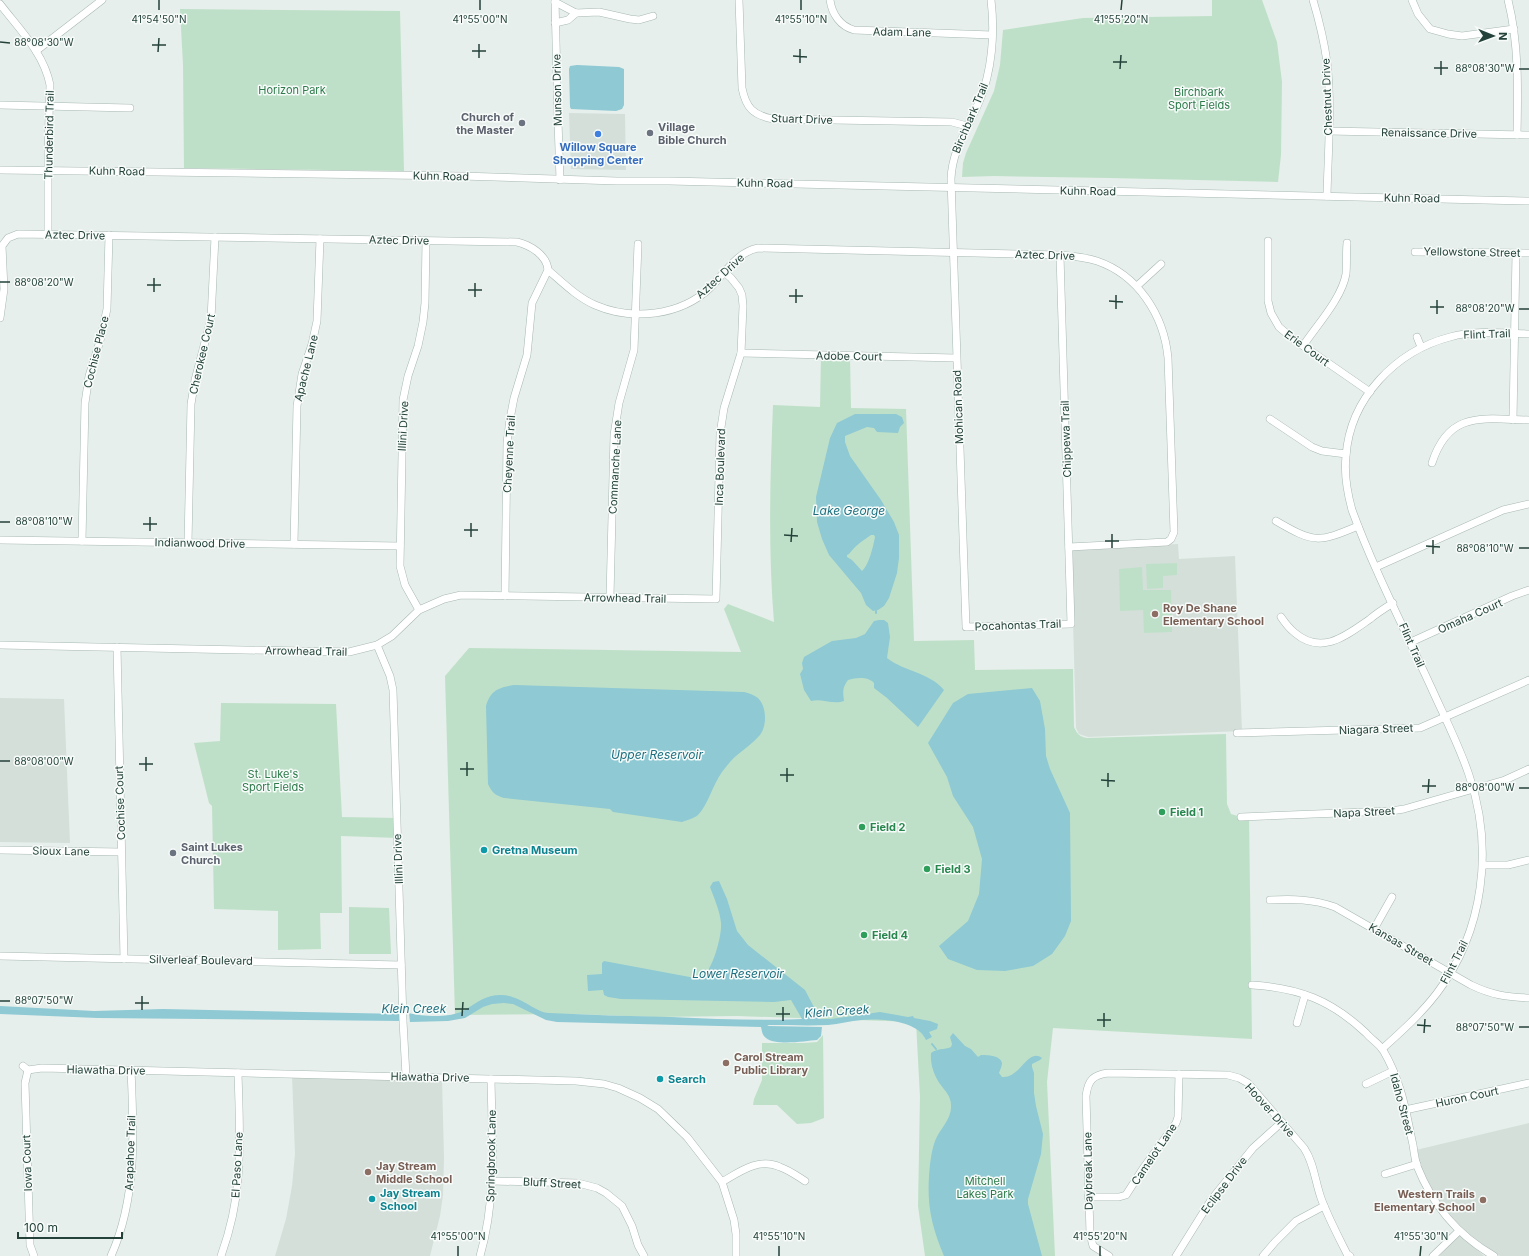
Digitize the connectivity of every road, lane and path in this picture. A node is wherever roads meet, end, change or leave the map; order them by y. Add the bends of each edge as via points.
1 (102, 0) edge
2 (739, 0) edge
3 (830, 0) edge
4 (991, 0) edge
5 (1313, 0) edge
6 (1412, 0) edge
7 (1508, 0) edge
8 (555, 1) edge
9 (0, 4) edge
10 (576, 13) junction
11 (653, 16) dead end
12 (555, 23) junction
13 (1514, 29) junction
14 (992, 35) junction
15 (36, 51) junction
16 (0, 105) edge
17 (49, 106) junction
18 (130, 108) dead end
19 (967, 126) junction
20 (1328, 131) junction
21 (1517, 135) junction
22 (1529, 135) edge
23 (0, 170) edge
24 (48, 170) junction
25 (560, 180) junction
26 (951, 188) junction
27 (1326, 196) junction
28 (1529, 201) edge
29 (48, 234) junction
30 (109, 236) junction
31 (215, 237) junction
32 (320, 239) junction
33 (426, 241) junction
34 (1268, 241) dead end
35 (1347, 243) dead end
36 (638, 244) dead end
37 (1, 246) edge
38 (953, 252) junction
39 (1415, 252) dead end
40 (1516, 253) junction
41 (1529, 253) edge
42 (1060, 255) junction
43 (1161, 264) dead end
44 (548, 270) junction
45 (724, 272) junction
46 (1137, 286) junction
47 (636, 314) junction
48 (0, 318) edge
49 (1514, 334) junction
50 (1529, 334) edge
51 (1417, 337) dead end
52 (1303, 346) junction
53 (1421, 347) junction
54 (741, 353) junction
55 (956, 358) junction
56 (1370, 392) junction
57 (1270, 419) dead end
58 (1513, 420) junction
59 (1529, 420) edge
60 (1346, 454) junction
61 (1432, 463) dead end
62 (1529, 504) edge
63 (1276, 521) dead end
64 (1358, 526) junction
65 (0, 540) edge
66 (82, 541) junction
67 (188, 543) junction
68 (294, 544) junction
69 (400, 546) junction
70 (1069, 547) junction
71 (1376, 567) junction
72 (1529, 590) edge
73 (505, 596) junction
74 (610, 597) junction
75 (716, 599) joint
76 (1393, 603) junction
77 (419, 610) junction
78 (1281, 617) dead end
79 (1071, 624) joint
80 (966, 627) joint
81 (1410, 642) junction
82 (0, 645) edge
83 (377, 645) junction
84 (117, 647) junction
85 (1529, 680) edge
86 (1445, 717) junction
87 (1237, 733) dead end
88 (1529, 770) edge
89 (1474, 790) junction
90 (1241, 817) dead end
91 (0, 850) edge
92 (121, 852) junction
93 (1529, 860) edge
94 (1483, 865) junction
95 (1392, 897) dead end
96 (1270, 900) dead end
97 (1374, 929) junction
98 (0, 956) edge
99 (124, 959) junction
100 (401, 965) junction
101 (1450, 972) junction
102 (1252, 986) dead end
103 (1305, 995) junction
104 (1529, 998) edge
105 (1297, 1023) dead end
106 (1382, 1049) junction
107 (26, 1068) joint
108 (131, 1070) junction
109 (1393, 1071) junction
110 (238, 1073) junction
111 (1179, 1074) junction
112 (406, 1076) junction
113 (1092, 1078) joint
114 (491, 1079) junction
115 (1529, 1083) edge
116 (1366, 1084) dead end
117 (1405, 1110) junction
118 (1282, 1122) junction
119 (1417, 1164) junction
120 (1385, 1174) dead end
121 (492, 1181) junction
122 (804, 1181) dead end
123 (722, 1182) junction
124 (1088, 1197) junction
125 (1324, 1206) junction
126 (1459, 1231) junction
127 (34, 1256) edge
128 (111, 1256) edge
129 (221, 1256) edge
130 (480, 1256) edge
131 (644, 1256) edge
132 (736, 1256) edge
133 (1108, 1256) edge
134 (1176, 1256) edge
135 (1264, 1256) edge
136 (1350, 1256) edge
137 (1433, 1256) edge
138 (1494, 1256) edge

1 - 15 street
2 - 19 street, Stuart Drive via 743,95 750,109 764,117 952,122
3 - 14 street, Adam Lane via 836,17 854,30
4 - 14 street, Birchbark Trail
5 - 20 street, Chestnut Drive via 1327,63
6 - 13 street via 1418,14 1430,29 1462,36
7 - 13 street
8 - 10 street
8 - 12 street, Munson Drive
9 - 15 street, Thunderbird Trail
10 - 11 street via 599,12 639,20
10 - 12 street via 568,20
12 - 25 street, Munson Drive
13 - 21 street via 1517,60
14 - 19 street, Birchbark Trail via 986,82
15 - 17 street, Thunderbird Trail via 48,76
16 - 17 street
17 - 18 street
17 - 24 street, Thunderbird Trail
19 - 26 street, Birchbark Trail via 953,159
20 - 21 street, Renaissance Drive
20 - 27 street, Chestnut Drive
21 - 22 street, Renaissance Drive
23 - 24 street, Kuhn Road
24 - 25 street, Kuhn Road via 461,176
24 - 29 street, Thunderbird Trail
25 - 26 street, Kuhn Road
26 - 27 street, Kuhn Road
26 - 38 street, Mohican Road
27 - 28 street, Kuhn Road
29 - 30 street, Aztec Drive
29 - 37 street, Aztec Drive via 15,234
30 - 31 street, Aztec Drive
30 - 66 street, Cochise Place via 107,309 89,376 85,402
31 - 32 street, Aztec Drive
31 - 67 street, Cherokee Court via 211,319 191,404
32 - 33 street, Aztec Drive
32 - 68 street, Apache Lane via 317,321 302,374 297,406
33 - 44 street, Aztec Drive via 523,244 538,252 548,265
33 - 69 street, Illini Drive via 423,322 403,400
34 - 52 street, Erie Court via 1267,290 1271,313 1279,327
35 - 52 street via 1346,273 1342,287
36 - 47 street, Commanche Lane
37 - 48 street via 4,277
38 - 42 street, Aztec Drive
38 - 45 street, Aztec Drive via 758,248 748,250
38 - 55 street, Mohican Road
39 - 40 street, Yellowstone Street
40 - 41 street, Yellowstone Street
40 - 49 street
42 - 46 street, Aztec Drive via 1080,256 1098,261
42 - 70 street, Chippewa Trail
43 - 46 street
44 - 47 street, Aztec Drive via 573,292 594,304 611,311
44 - 73 street, Cheyenne Trail via 532,303 527,355 510,419
45 - 47 street, Aztec Drive via 709,288 688,303 662,312
45 - 54 street, Inca Boulevard via 739,288 744,301
46 - 70 street, Aztec Drive via 1158,317 1167,346 1174,532 1167,542
47 - 74 street, Commanche Lane via 634,350 614,430
49 - 50 street, Flint Trail
49 - 53 street, Flint Trail via 1465,334
49 - 58 street
51 - 53 street
52 - 56 street, Erie Court
53 - 56 street, Flint Trail via 1395,364
54 - 55 street, Adobe Court
54 - 75 street, Inca Boulevard via 724,408 720,434
55 - 80 street, Mohican Road
56 - 60 street, Flint Trail via 1355,419
57 - 60 street via 1312,447
58 - 59 street
58 - 61 street via 1482,419 1460,424 1441,440
60 - 64 street, Flint Trail via 1347,493
62 - 71 street via 1503,510
63 - 64 street via 1300,534 1316,539 1328,538
64 - 71 street, Flint Trail
65 - 66 street, Indianwood Drive
66 - 67 street, Indianwood Drive
67 - 68 street, Indianwood Drive
68 - 69 street, Indianwood Drive
69 - 77 street, Illini Drive via 402,576
70 - 79 street, Chippewa Trail
71 - 76 street, Flint Trail
72 - 81 street, Omaha Court
73 - 74 street, Arrowhead Trail
73 - 77 street, Arrowhead Trail via 461,595
74 - 75 street, Arrowhead Trail
76 - 78 street via 1349,634 1328,643 1313,642 1299,637
76 - 81 street, Flint Trail
77 - 83 street, Arrowhead Trail via 392,636
79 - 80 street, Pocahontas Trail
81 - 86 street, Flint Trail
82 - 84 street, Arrowhead Trail
83 - 84 street, Arrowhead Trail via 349,652
83 - 100 street, Illini Drive via 393,690
84 - 92 street, Cochise Court
85 - 86 street, Niagara Street
86 - 87 street, Niagara Street via 1420,728
86 - 89 street, Flint Trail
88 - 89 street, Napa Street
89 - 90 street, Napa Street via 1391,811
89 - 94 street, Flint Trail via 1480,819
91 - 92 street, Sioux Lane
92 - 99 street, Cochise Court
93 - 94 street via 1508,865
94 - 101 street, Flint Trail via 1473,920 1466,941
95 - 97 street
96 - 97 street, Kansas Street via 1303,899 1324,903
97 - 101 street, Kansas Street
98 - 99 street, Silverleaf Boulevard
99 - 100 street, Silverleaf Boulevard
100 - 112 street, Illini Drive
101 - 104 street, Kansas Street via 1487,992
101 - 106 street, Flint Trail via 1422,1012
102 - 103 street, Idaho Street via 1276,987
103 - 105 street
103 - 106 street, Idaho Street via 1329,1004 1348,1016
106 - 109 street, Idaho Street
107 - 108 street, Hiawatha Drive
107 - 127 street, Iowa Court via 30,1245
108 - 110 street, Hiawatha Drive
108 - 128 street, Arapahoe Trail via 132,1175 121,1229
109 - 116 street
109 - 117 street, Idaho Street
110 - 112 street, Hiawatha Drive
110 - 129 street, El Paso Lane via 238,1178 235,1207
111 - 113 street, Hoover Drive via 1108,1073
111 - 118 street, Hoover Drive via 1228,1075 1239,1078 1248,1083
111 - 124 street, Camelot Lane via 1176,1123 1126,1195
112 - 114 street, Hiawatha Drive
113 - 124 street, Daybreak Lane via 1086,1096
114 - 121 street, Springbrook Lane
114 - 123 street, Hiawatha Drive via 592,1082 628,1092 656,1108 669,1119 687,1137
115 - 117 street, Huron Court
117 - 119 street, Idaho Street
118 - 125 street, Hoover Drive via 1310,1156
118 - 134 street, Eclipse Drive via 1252,1148 1211,1200
119 - 120 street
119 - 126 street, Idaho Street via 1435,1202
121 - 130 street, Springbrook Lane via 489,1214
121 - 131 street, Bluff Street via 578,1183 597,1188 622,1206
122 - 123 street via 779,1166 759,1164
123 - 132 street, Hiawatha Drive via 734,1220
124 - 133 street, Daybreak Lane via 1093,1246
125 - 135 street via 1296,1221
125 - 136 street, Hoover Drive
126 - 137 street
126 - 138 street, Idaho Street

